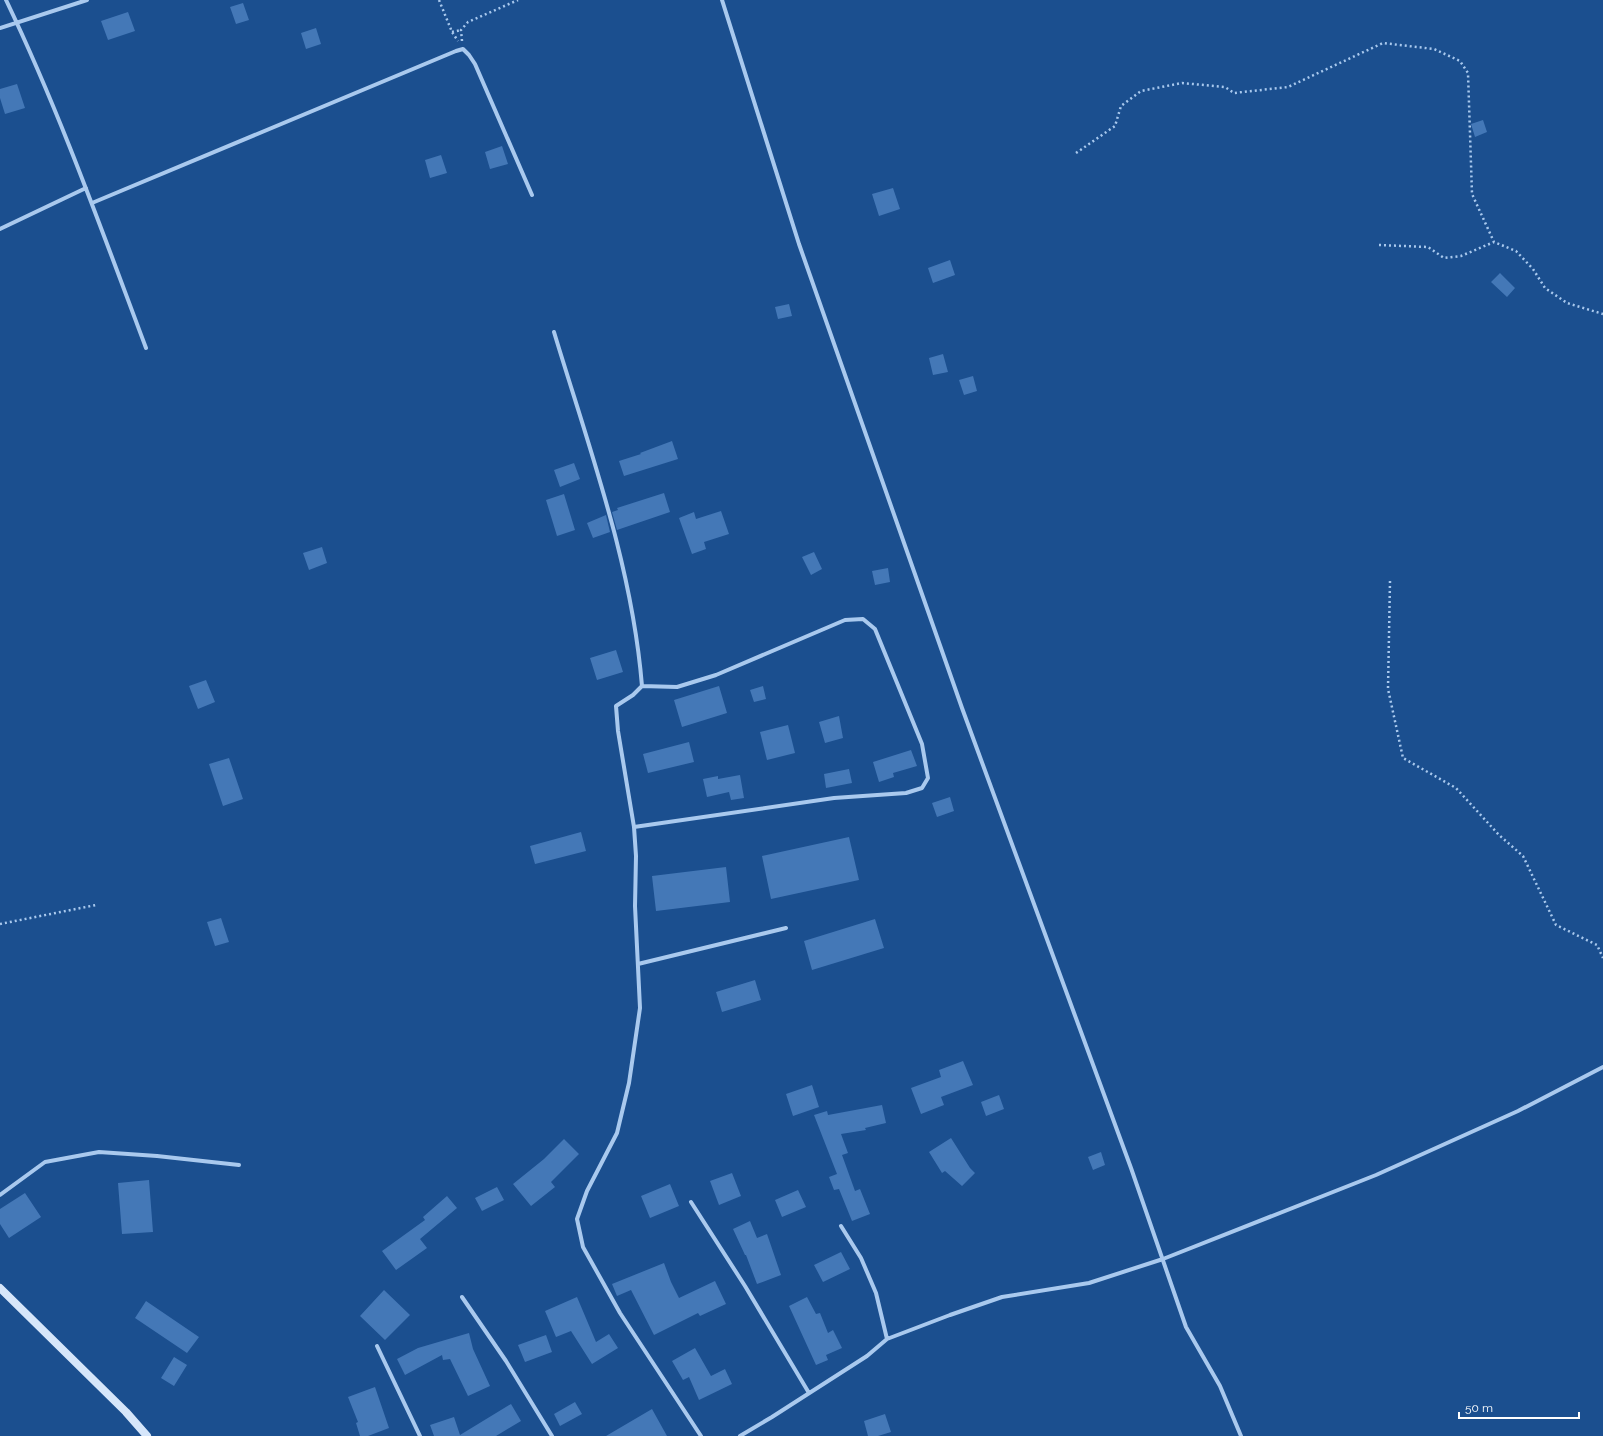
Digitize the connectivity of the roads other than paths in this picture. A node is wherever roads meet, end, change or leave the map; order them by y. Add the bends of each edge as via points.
1 (6, 0) edge
2 (87, 0) edge
3 (722, 0) edge
4 (16, 21) junction
5 (0, 28) edge
6 (86, 188) junction
7 (532, 195) dead end
8 (92, 203) junction
9 (0, 229) edge
10 (554, 332) dead end
11 (146, 348) dead end
12 (642, 686) junction
13 (634, 827) junction
14 (786, 928) dead end
15 (638, 964) junction
16 (1603, 1067) edge
17 (239, 1165) dead end
18 (0, 1195) edge
19 (691, 1202) dead end
20 (841, 1226) dead end
21 (1163, 1259) junction
22 (0, 1288) edge
23 (462, 1297) dead end
24 (887, 1339) junction
25 (377, 1346) dead end
26 (809, 1393) junction
27 (147, 1436) edge
28 (420, 1436) edge
29 (552, 1436) edge
30 (701, 1436) edge
31 (740, 1436) edge
32 (1241, 1436) edge

1 - 4 street
2 - 4 street
3 - 21 street via 799,244 962,708
4 - 5 street
4 - 6 street via 47,88
6 - 8 street
6 - 9 street
7 - 8 street via 475,64 464,49
8 - 11 street
10 - 12 street via 617,538 639,654
12 - 13 street via 616,706
12 - 13 street via 677,687 716,675 845,620 863,619 875,629 922,744 928,778 922,788 906,793 834,798
13 - 15 street
14 - 15 street
15 - 30 street via 640,1008 629,1083 617,1134 587,1191 578,1220 583,1247 620,1313
16 - 21 street via 1518,1110 1376,1175
17 - 18 street via 99,1152 45,1162
19 - 26 street
20 - 24 street via 861,1258 876,1293
21 - 24 street via 1089,1284 1002,1297
21 - 32 street via 1186,1327 1220,1386
22 - 27 main road via 126,1412
23 - 29 street via 506,1361
24 - 26 street via 867,1356
25 - 28 street
26 - 31 street

